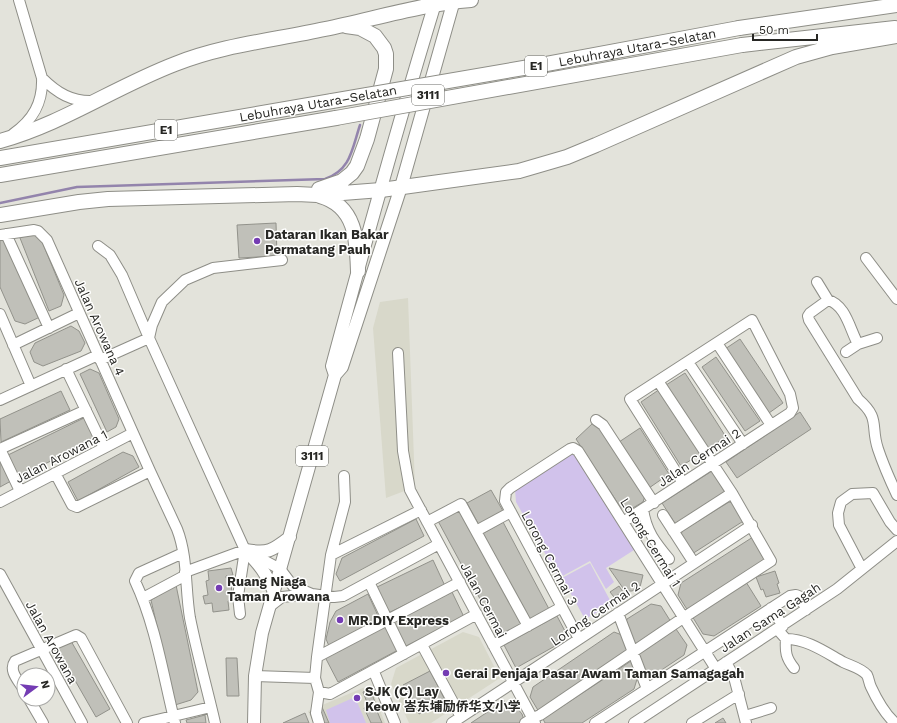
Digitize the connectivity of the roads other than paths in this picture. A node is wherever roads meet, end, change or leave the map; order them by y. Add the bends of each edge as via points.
1 (19, 0) edge
2 (410, 0) edge
3 (471, 0) edge
4 (454, 1) edge
5 (436, 2) edge
6 (897, 5) edge
7 (385, 15) junction
8 (344, 25) junction
9 (897, 27) edge
10 (897, 36) edge
11 (42, 78) junction
12 (95, 101) junction
13 (4, 140) edge
14 (0, 158) edge
15 (0, 175) edge
16 (401, 187) junction
17 (381, 190) junction
18 (297, 194) junction
19 (317, 195) junction
20 (0, 215) edge
21 (3, 235) edge
22 (98, 246) dead end
23 (866, 258) dead end
24 (282, 260) dead end
25 (358, 271) junction
26 (817, 282) dead end
27 (897, 299) edge
28 (828, 300) junction
29 (80, 313) junction
30 (0, 314) edge
31 (49, 328) junction
32 (149, 338) junction
33 (877, 338) dead end
34 (717, 343) junction
35 (858, 344) junction
36 (13, 345) junction
37 (846, 352) dead end
38 (398, 353) dead end
39 (99, 357) junction
40 (688, 362) junction
41 (66, 369) junction
42 (335, 375) junction
43 (658, 381) junction
44 (31, 386) junction
45 (0, 400) edge
46 (86, 410) junction
47 (596, 420) dead end
48 (771, 426) junction
49 (133, 433) junction
50 (743, 444) junction
51 (104, 448) junction
52 (573, 448) joint
53 (0, 449) edge
54 (713, 464) junction
55 (150, 471) junction
56 (55, 474) junction
57 (344, 476) dead end
58 (683, 483) junction
59 (20, 491) junction
60 (732, 493) junction
61 (897, 495) edge
62 (0, 502) edge
63 (654, 503) junction
64 (643, 509) junction
65 (421, 510) junction
66 (511, 512) junction
67 (663, 515) dead end
68 (427, 522) junction
69 (623, 522) junction
70 (752, 525) junction
71 (897, 530) edge
72 (476, 531) junction
73 (673, 531) junction
74 (290, 537) junction
75 (897, 541) edge
76 (439, 544) junction
77 (245, 550) junction
78 (183, 554) junction
79 (331, 555) junction
80 (669, 559) dead end
81 (694, 563) junction
82 (280, 569) junction
83 (862, 569) junction
84 (0, 574) edge
85 (186, 574) junction
86 (369, 582) junction
87 (460, 582) junction
88 (662, 584) junction
89 (274, 592) junction
90 (312, 594) junction
91 (324, 596) junction
92 (144, 598) junction
93 (269, 607) junction
94 (562, 608) junction
95 (771, 608) junction
96 (806, 610) junction
97 (618, 613) junction
98 (240, 614) dead end
99 (477, 614) junction
100 (683, 618) junction
101 (387, 620) junction
102 (528, 626) junction
103 (780, 628) junction
104 (579, 639) junction
105 (786, 639) junction
106 (422, 644) junction
107 (493, 645) junction
108 (42, 649) junction
109 (632, 652) junction
110 (704, 652) junction
111 (404, 654) junction
112 (317, 656) junction
113 (726, 662) junction
114 (794, 668) dead end
115 (716, 669) junction
116 (374, 672) junction
117 (255, 676) junction
118 (16, 677) edge
119 (315, 678) junction
120 (513, 682) junction
121 (647, 689) junction
122 (319, 692) junction
123 (739, 694) junction
124 (34, 707) edge
125 (211, 707) junction
126 (771, 708) dead end
127 (174, 719) edge
128 (456, 720) edge
129 (745, 720) edge
130 (531, 721) edge
131 (43, 723) edge
132 (82, 723) edge
133 (127, 723) edge
134 (144, 723) edge
135 (214, 723) edge
136 (254, 723) edge
137 (319, 723) edge
138 (395, 723) edge
139 (595, 723) edge
140 (634, 723) edge
141 (692, 723) edge
142 (895, 723) edge

1 - 11 street
2 - 7 highway
3 - 4 highway
4 - 5 highway
4 - 16 main road, 3111
5 - 7 highway
5 - 17 main road, 3111 via 412,76
6 - 14 highway, Lebuhraya Utara–Selatan / E1, bridge via 739,28 541,65
7 - 8 highway
8 - 12 highway via 194,57 154,72
8 - 18 highway via 368,31 384,48 386,69 375,110 360,160 352,173 336,184
9 - 15 highway, Lebuhraya Utara–Selatan / E1, bridge via 742,45
10 - 16 highway via 832,47 796,57 596,145 543,164 519,170
11 - 12 street via 52,88 70,98
11 - 13 street via 41,98 35,112 26,124
12 - 13 highway via 43,126
16 - 17 highway
16 - 42 main road, 3111 via 342,367
17 - 19 highway
17 - 25 main road, 3111
18 - 19 highway
18 - 20 highway via 108,199
19 - 25 highway via 335,202 349,217 356,239
21 - 29 street, Jalan Arowana 4 via 34,230 47,240
21 - 31 street
22 - 32 street via 110,255 122,276
23 - 27 street
24 - 32 street via 213,268 185,280 162,302
25 - 42 main road, 3111 via 332,366
26 - 28 street
28 - 35 street via 840,307
28 - 61 street via 810,313 809,320 858,399 873,416 878,449
29 - 31 street
29 - 39 street, Jalan Arowana 4
30 - 36 street
31 - 36 street
32 - 39 street
32 - 77 street
33 - 35 street
34 - 40 street
34 - 48 street
34 - 48 street, Jalan Cermai 2 via 752,320 790,394 793,408
35 - 37 street
36 - 44 street
38 - 65 street, Jalan Cermai via 403,451 410,490
39 - 41 street
39 - 49 street, Jalan Arowana 4
40 - 43 street
40 - 50 street
41 - 44 street
41 - 46 street
42 - 74 main road, 3111
43 - 54 street
43 - 58 street via 630,399
44 - 45 street
46 - 51 street
46 - 53 street
47 - 63 street via 603,425
48 - 50 street, Jalan Cermai 2
49 - 51 street, Jalan Arowana 1
49 - 55 street, Jalan Arowana 4
50 - 54 street, Jalan Cermai 2
51 - 56 street, Jalan Arowana 1
52 - 66 street, Lorong Cermai 3 via 506,492 505,501
52 - 69 street, Lorong Cermai 1 via 578,450
53 - 59 street
54 - 58 street, Jalan Cermai 2
54 - 60 street
55 - 56 street via 77,507 72,505
55 - 78 street, Jalan Arowana 4 via 181,538
56 - 59 street, Jalan Arowana 1
57 - 79 street via 345,502
58 - 63 street, Jalan Cermai 2
59 - 62 street, Jalan Arowana 1
60 - 70 street
60 - 73 street
63 - 64 street, Jalan Cermai 2
64 - 69 street, Jalan Cermai 2
64 - 80 street via 645,523 654,541
65 - 68 street, Jalan Cermai
65 - 79 street
66 - 72 street
66 - 94 street, Lorong Cermai 3
67 - 73 street
68 - 72 street via 462,504
68 - 76 street, Jalan Cermai
69 - 88 street, Lorong Cermai 1
70 - 81 street, Lorong Cermai 2
70 - 100 street via 772,561
71 - 83 street via 873,493 852,494 841,502 838,525
72 - 102 street
73 - 81 street
74 - 77 main road via 269,551 260,553
74 - 82 main road, 3111
75 - 83 street, Jalan Sama Gagah
76 - 86 street
76 - 87 street, Jalan Cermai
77 - 82 street
77 - 85 street
77 - 89 main road via 259,564
77 - 98 street via 238,596
78 - 85 street, Jalan Arowana 4
78 - 92 street via 138,573 135,581
79 - 91 street
81 - 88 street, Lorong Cermai 2
82 - 89 main road, 3111
82 - 90 street via 293,586
83 - 96 street, Jalan Sama Gagah
84 - 108 street, Jalan Arowana
85 - 92 street
85 - 125 street, Jalan Arowana 4 via 190,617
86 - 91 street via 343,596
86 - 101 street
87 - 99 street, Jalan Cermai
87 - 101 street
88 - 97 street, Lorong Cermai 2
88 - 100 street, Lorong Cermai 1
89 - 93 main road, 3111
90 - 91 street
90 - 93 street via 282,597
91 - 112 street
92 - 127 street
93 - 117 main road, 3111
94 - 102 street
94 - 104 street, Lorong Cermai 3
95 - 96 street via 796,595 801,597
95 - 103 street
95 - 110 street
96 - 103 street, Jalan Sama Gagah
97 - 104 street, Lorong Cermai 2
97 - 109 street
99 - 106 street
99 - 107 street, Jalan Cermai
100 - 109 street
100 - 110 street, Lorong Cermai 1
101 - 111 street
101 - 112 street
102 - 107 street
103 - 105 street
103 - 113 street, Jalan Sama Gagah
104 - 120 street, Lorong Cermai 2
105 - 114 street via 787,660
105 - 142 street via 814,646 862,670 868,677 877,699
106 - 111 street
106 - 128 street
107 - 120 street, Jalan Cermai
108 - 118 street via 15,661 12,670
108 - 132 street, Jalan Arowana
108 - 133 street via 76,635 81,638
109 - 121 street
109 - 130 street
110 - 115 street, Lorong Cermai 1
110 - 121 street
111 - 116 street
112 - 119 street
113 - 115 street, Jalan Sama Gagah
113 - 123 street
115 - 140 street, Jalan Sama Gagah
116 - 122 street via 330,694
116 - 138 street
117 - 119 street
117 - 136 main road, 3111
119 - 122 street
120 - 128 street, Lorong Cermai 2
120 - 130 street, Jalan Cermai
121 - 139 street
122 - 137 street via 316,713
123 - 129 street
123 - 141 street
124 - 131 street
125 - 127 street
125 - 135 street, Jalan Arowana 4
126 - 129 street
127 - 134 street

